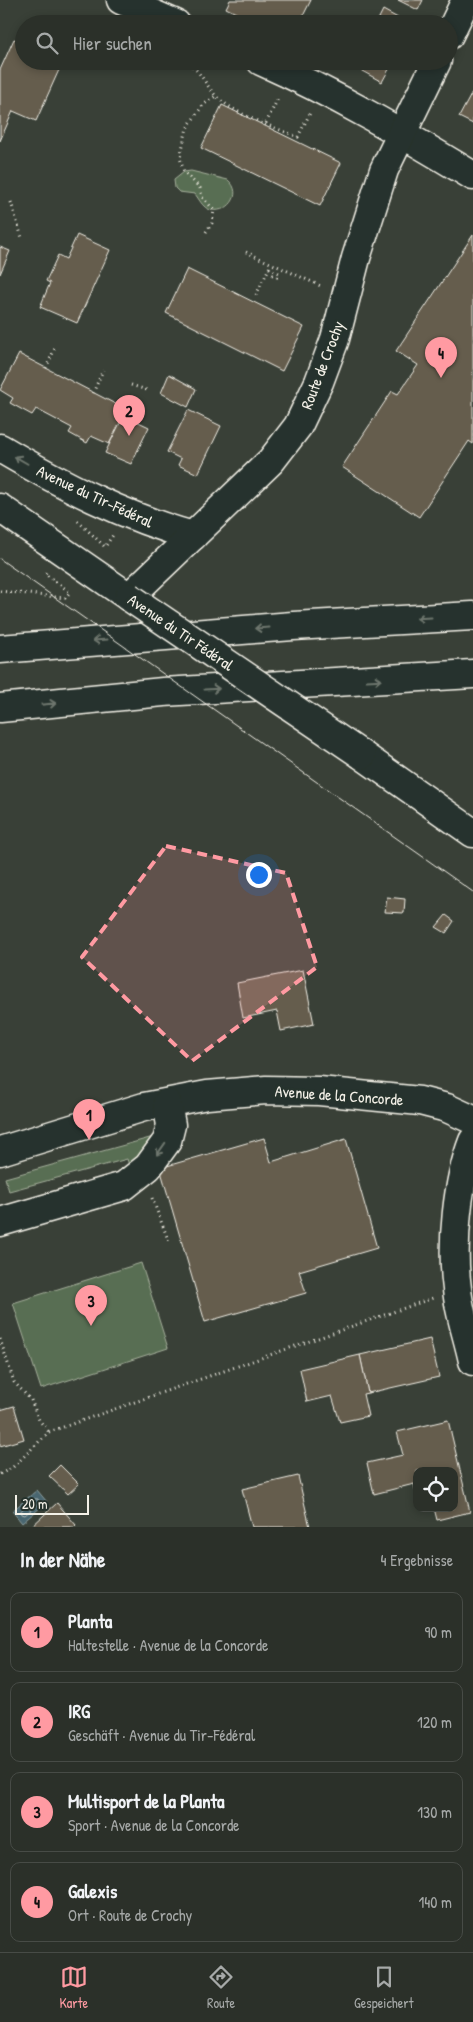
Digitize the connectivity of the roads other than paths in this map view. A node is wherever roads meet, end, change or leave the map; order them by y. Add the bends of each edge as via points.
1 (121, 0) edge
2 (466, 0) edge
3 (155, 15) edge
4 (458, 16) edge
5 (282, 70) edge
6 (432, 70) edge
7 (402, 133) junction
8 (473, 176) edge
9 (0, 448) edge
10 (0, 508) edge
11 (193, 536) junction
12 (129, 597) junction
13 (473, 616) edge
14 (0, 650) edge
15 (473, 674) edge
16 (0, 708) edge
17 (473, 834) edge
18 (167, 1103) junction
19 (473, 1120) edge
20 (473, 1141) edge
21 (0, 1151) edge
22 (466, 1197) edge
23 (0, 1222) edge
24 (473, 1361) edge

1 - 3 main road
2 - 4 main road
5 - 7 main road
6 - 7 main road, Route de Crochy
7 - 8 main road
7 - 11 main road, Route de Crochy via 384,170 319,382 298,426 271,461
11 -> 9 main road, Avenue du Tir-Fédéral via 127,514 51,478
10 - 12 main road, Avenue du Tir Fédéral
11 - 12 main road, Route de Crochy
12 - 17 main road, Avenue du Tir Fédéral, bridge
13 -> 14 main road via 293,626
16 -> 15 main road via 163,692
18 - 19 main road, Avenue de la Concorde via 207,1095 256,1091 319,1091 420,1101 447,1108
18 - 21 main road, Avenue de la Concorde via 144,1107
18 -> 23 main road via 171,1126 166,1141 148,1167 124,1186
20 - 22 main road
22 - 24 main road via 455,1261 457,1290

